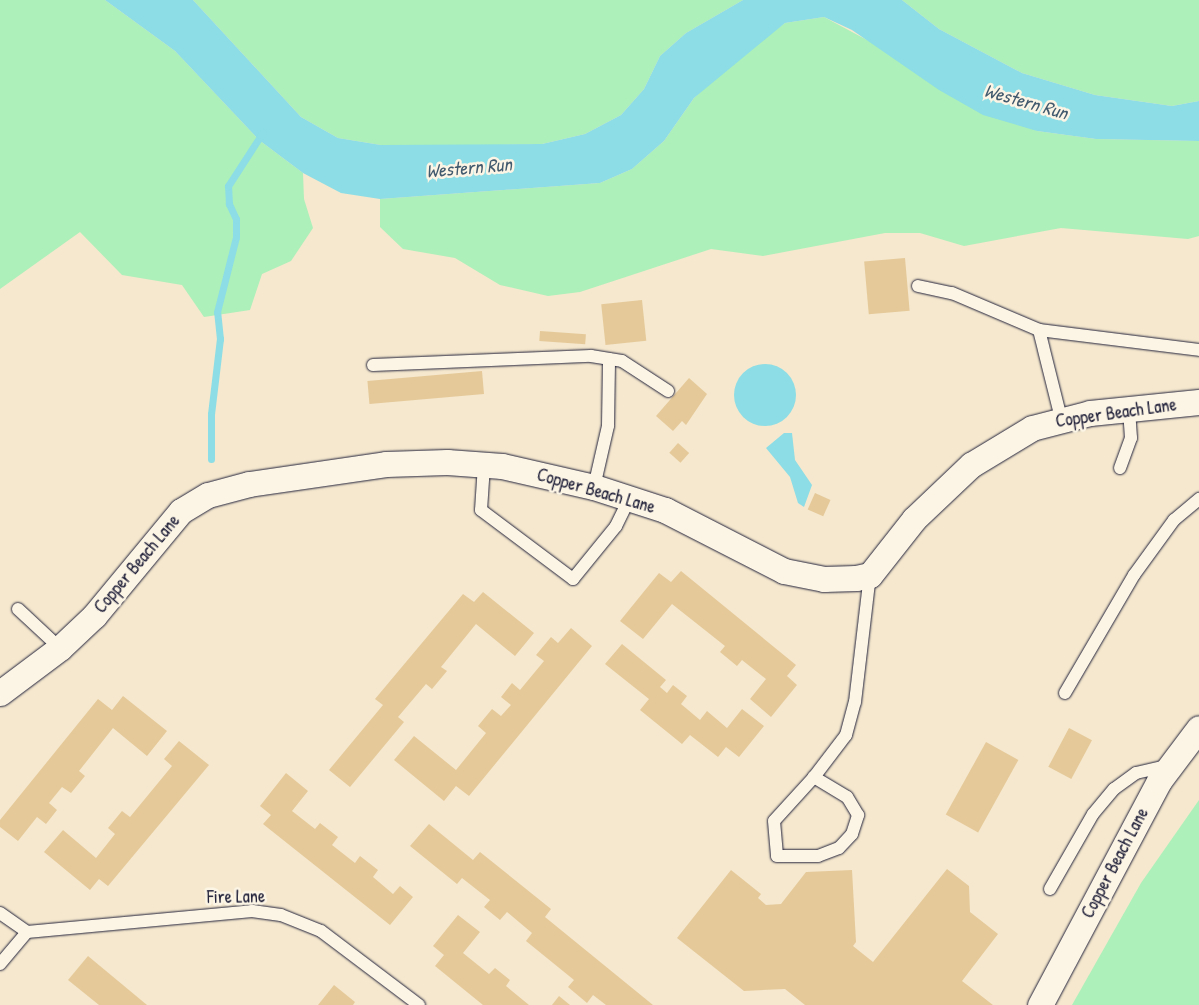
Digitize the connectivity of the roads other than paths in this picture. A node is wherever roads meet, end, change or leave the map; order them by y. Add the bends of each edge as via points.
1 (918, 286) dead end
2 (1039, 330) junction
3 (1199, 350) edge
4 (609, 359) junction
5 (373, 365) dead end
6 (668, 391) dead end
7 (1199, 402) edge
8 (1129, 409) junction
9 (1061, 418) junction
10 (484, 465) junction
11 (1120, 468) dead end
12 (594, 487) junction
13 (630, 499) junction
14 (1199, 499) edge
15 (870, 575) junction
16 (18, 609) dead end
17 (60, 648) junction
18 (0, 693) edge
19 (1065, 694) dead end
20 (1199, 728) edge
21 (1170, 766) junction
22 (814, 777) junction
23 (1050, 889) dead end
24 (0, 913) edge
25 (27, 932) junction
26 (0, 964) edge
27 (419, 1005) edge
28 (1040, 1005) edge

1 - 2 lane via 952,293
2 - 3 lane
2 - 9 lane
4 - 5 lane via 592,356
4 - 6 lane via 622,361
4 - 12 lane via 608,426
7 - 8 street, Copper Beach Lane
8 - 9 street, Copper Beach Lane
8 - 11 lane via 1131,438
9 - 15 street, Copper Beach Lane via 1025,432 971,464 914,519
10 - 12 street, Copper Beach Lane
10 - 13 lane via 481,510 573,579 616,526
10 - 17 street, Copper Beach Lane via 386,464 249,484 208,495 181,511 155,538 117,592
12 - 13 street, Copper Beach Lane
13 - 15 street, Copper Beach Lane via 665,510 784,571 824,579
14 - 19 lane via 1174,520 1134,575
15 - 22 lane via 855,702 846,735
16 - 17 lane
17 - 18 street, Copper Beach Lane
20 - 21 street, Copper Beach Lane
21 - 23 lane via 1136,773 1114,789 1093,814
21 - 28 street, Copper Beach Lane
22 - 22 lane via 847,797 858,816 852,834 839,848 818,856 777,856 774,821
24 - 25 lane
25 - 26 lane
25 - 27 lane, Fire Lane via 252,911 281,915 322,931

